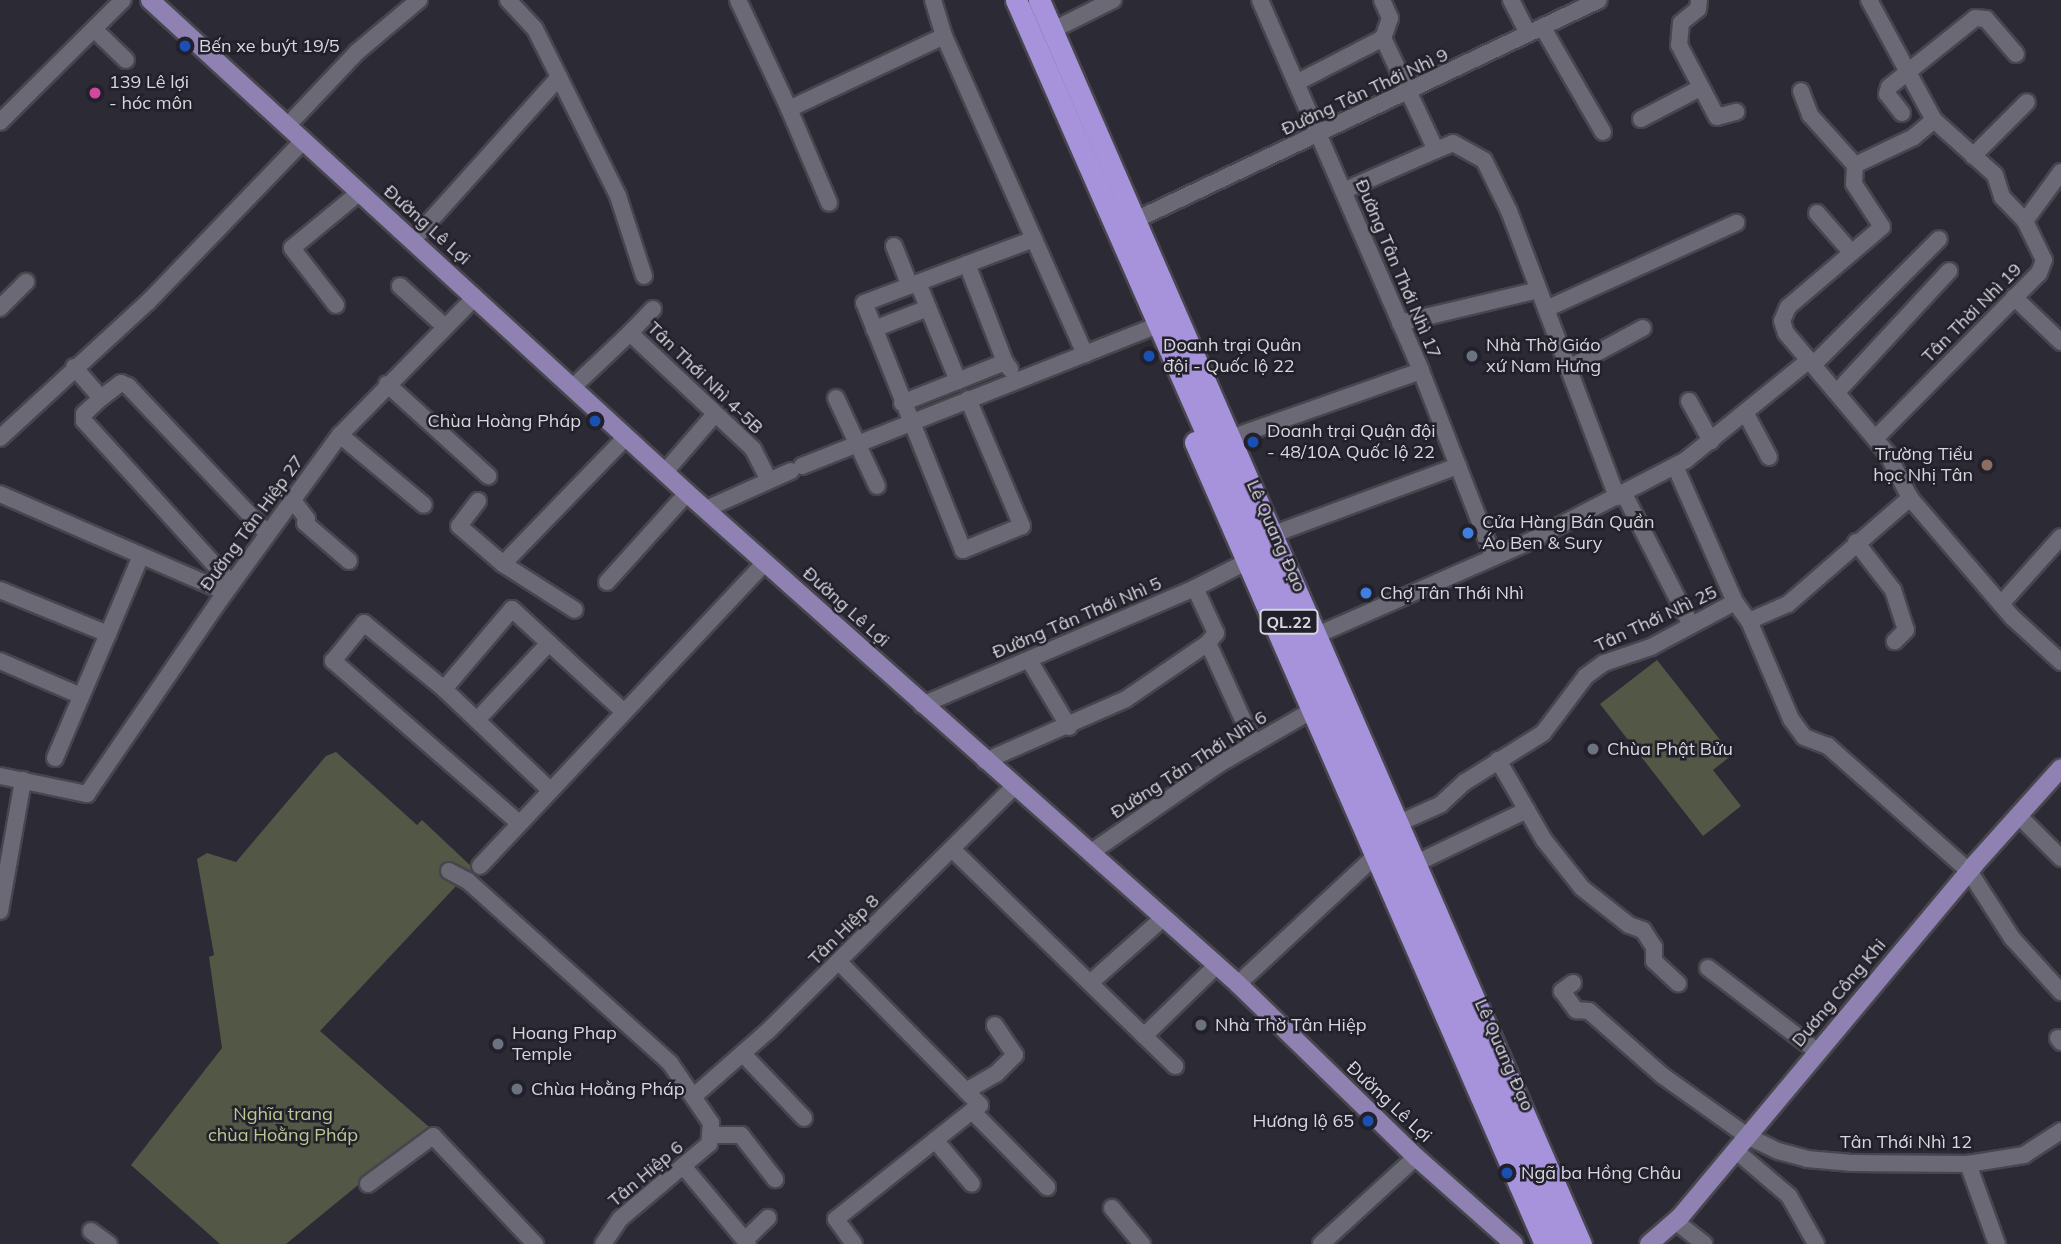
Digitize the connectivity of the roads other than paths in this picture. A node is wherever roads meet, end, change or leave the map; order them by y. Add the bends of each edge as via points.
1 (122, 0) edge
2 (150, 0) edge
3 (508, 0) edge
4 (738, 0) edge
5 (933, 0) edge
6 (1004, 0) edge
7 (1016, 0) edge
8 (1039, 0) edge
9 (1052, 0) edge
10 (1113, 0) edge
11 (1260, 0) edge
12 (1382, 0) edge
13 (1511, 0) edge
14 (1599, 0) edge
15 (1699, 0) edge
16 (1869, 0) edge
17 (410, 3) edge
18 (1063, 25) junction
19 (95, 30) junction
20 (1535, 31) junction
21 (944, 36) junction
22 (1383, 37) junction
23 (2016, 54) dead end
24 (127, 60) dead end
25 (1905, 70) junction
26 (559, 77) junction
27 (1296, 83) junction
28 (1700, 88) junction
29 (1801, 91) dead end
30 (1412, 92) junction
31 (2026, 103) dead end
32 (789, 109) junction
33 (1736, 112) dead end
34 (1902, 113) dead end
35 (1641, 118) dead end
36 (1934, 120) junction
37 (0, 122) edge
38 (289, 124) junction
39 (1602, 132) dead end
40 (1318, 134) junction
41 (304, 140) junction
42 (1436, 150) junction
43 (1973, 156) junction
44 (1855, 165) junction
45 (2061, 172) edge
46 (1343, 191) junction
47 (360, 192) junction
48 (829, 204) dead end
49 (1817, 213) dead end
50 (1146, 215) junction
51 (2025, 221) junction
52 (1736, 223) dead end
53 (1034, 239) junction
54 (1938, 239) dead end
55 (412, 241) junction
56 (894, 246) dead end
57 (1851, 252) junction
58 (967, 264) junction
59 (1950, 271) dead end
60 (644, 276) dead end
61 (26, 282) dead end
62 (914, 284) junction
63 (400, 286) dead end
64 (1538, 290) junction
65 (475, 297) junction
66 (2014, 297) junction
67 (336, 305) dead end
68 (0, 307) edge
69 (928, 308) junction
70 (653, 309) dead end
71 (1546, 309) junction
72 (1400, 323) junction
73 (444, 326) junction
74 (1153, 328) junction
75 (1643, 328) dead end
76 (874, 329) junction
77 (630, 333) junction
78 (2061, 342) edge
79 (1085, 354) junction
80 (1005, 362) junction
81 (1811, 363) junction
82 (74, 367) junction
83 (1569, 368) junction
84 (1421, 371) junction
85 (958, 380) junction
86 (1017, 380) junction
87 (387, 384) junction
88 (573, 387) junction
89 (1837, 392) junction
90 (100, 398) junction
91 (836, 398) dead end
92 (968, 399) junction
93 (1689, 401) dead end
94 (902, 403) junction
95 (1745, 412) junction
96 (715, 414) junction
97 (909, 422) junction
98 (340, 435) junction
99 (1239, 435) junction
100 (626, 437) junction
101 (0, 438) edge
102 (1876, 438) junction
103 (1711, 441) junction
104 (857, 443) junction
105 (1769, 457) dead end
106 (1458, 466) junction
107 (1675, 466) junction
108 (664, 472) junction
109 (488, 476) dead end
110 (769, 480) junction
111 (877, 486) dead end
112 (0, 494) edge
113 (687, 494) junction
114 (1621, 495) junction
115 (1910, 498) junction
116 (292, 499) junction
117 (478, 501) dead end
118 (424, 505) dead end
119 (706, 509) junction
120 (1282, 531) junction
121 (267, 533) junction
122 (2061, 537) edge
123 (1856, 542) junction
124 (1493, 555) junction
125 (141, 556) junction
126 (349, 561) dead end
127 (765, 562) junction
128 (1246, 562) junction
129 (503, 564) junction
130 (607, 582) dead end
131 (228, 587) junction
132 (1195, 589) junction
133 (0, 590) edge
134 (1735, 603) junction
135 (2001, 604) junction
136 (575, 610) dead end
137 (1749, 621) junction
138 (1691, 625) junction
139 (1326, 631) junction
140 (108, 634) junction
141 (1895, 640) dead end
142 (549, 643) junction
143 (1208, 643) junction
144 (1029, 660) junction
145 (0, 661) edge
146 (2061, 663) edge
147 (444, 688) junction
148 (79, 695) junction
149 (922, 705) junction
150 (1311, 710) junction
151 (623, 711) junction
152 (477, 720) junction
153 (1069, 727) junction
154 (1254, 744) junction
155 (55, 758) dead end
156 (1498, 760) junction
157 (985, 761) junction
158 (2061, 768) edge
159 (0, 776) edge
160 (23, 780) junction
161 (1015, 786) junction
162 (550, 790) junction
163 (1527, 810) junction
164 (2018, 815) junction
165 (1408, 820) junction
166 (519, 822) junction
167 (953, 850) junction
168 (1090, 853) junction
169 (1374, 857) junction
170 (2061, 858) edge
171 (1425, 859) junction
172 (480, 866) dead end
173 (449, 871) dead end
174 (1969, 871) junction
175 (2, 888) edge
176 (0, 911) edge
177 (1162, 919) junction
178 (839, 962) junction
179 (1215, 967) junction
180 (1708, 968) dead end
181 (1090, 983) junction
182 (1573, 983) dead end
183 (1678, 983) dead end
184 (1238, 984) junction
185 (2061, 992) edge
186 (995, 1025) dead end
187 (1144, 1036) junction
188 (1818, 1052) junction
189 (744, 1055) junction
190 (1175, 1066) dead end
191 (967, 1091) junction
192 (694, 1096) junction
193 (972, 1111) junction
194 (804, 1118) dead end
195 (2061, 1131) edge
196 (713, 1135) junction
197 (935, 1140) junction
198 (1741, 1143) junction
199 (1416, 1157) junction
200 (1968, 1164) junction
201 (684, 1167) junction
202 (775, 1178) dead end
203 (368, 1184) dead end
204 (972, 1184) dead end
205 (1047, 1187) dead end
206 (1112, 1208) dead end
207 (768, 1218) dead end
208 (1675, 1222) junction
209 (91, 1231) dead end
210 (746, 1242) edge
211 (109, 1244) edge
212 (535, 1244) edge
213 (603, 1244) edge
214 (854, 1244) edge
215 (1142, 1244) edge
216 (1321, 1244) edge
217 (1514, 1244) edge
218 (1545, 1244) edge
219 (1562, 1244) edge
220 (1581, 1244) edge
221 (1593, 1244) edge
222 (1649, 1244) edge
223 (1704, 1244) edge
224 (1816, 1244) edge
225 (1997, 1244) edge

1 - 19 street
2 - 38 main road, Đường Lê Lợi
3 - 26 street via 535,29
4 - 32 street
5 - 21 street
6 - 74 highway, Lê Quang Đạo / QL.22
7 - 74 highway, Lê Quang Đạo / QL.22
8 - 220 highway, Lê Quang Đạo / QL.22
9 - 18 highway, Lê Quang Đạo / QL.22
10 - 18 street
11 - 27 street, Đường Tân Thới Nhì 17
12 - 22 street via 1390,18
13 - 20 street
14 - 20 street, Đường Tân Thới Nhì 9
15 - 28 street via 1698,9 1681,23 1677,35
16 - 25 street, Tân Thời Nhì 19
17 - 38 street
18 - 50 highway, Lê Quang Đạo / QL.22
19 - 24 street
19 - 37 street
20 - 30 street, Đường Tân Thới Nhì 9
20 - 39 street
21 - 32 street
21 - 53 street
22 - 27 street
22 - 30 street
23 - 25 street via 1981,16
25 - 34 street via 1887,91
25 - 36 street, Tân Thời Nhì 19
26 - 55 street
26 - 60 street via 618,196
27 - 40 street, Đường Tân Thới Nhì 17
28 - 33 street via 1717,117
28 - 35 street
29 - 44 street via 1810,115
30 - 40 street, Đường Tân Thới Nhì 9
30 - 42 street
31 - 43 street
32 - 48 street
36 - 43 street, Tân Thời Nhì 19
36 - 44 street via 1914,137
38 - 41 main road, Đường Lê Lợi
40 - 46 street, Đường Tân Thới Nhì 17
40 - 50 street, Đường Tân Thới Nhì 9
41 - 47 main road, Đường Lê Lợi
41 - 82 street via 148,303
42 - 46 street
42 - 64 street via 1453,143 1484,160
43 - 51 street, Tân Thời Nhì 19 via 1995,176 2002,197
44 - 57 street via 1854,184 1882,227
45 - 51 street
46 - 72 street, Đường Tân Thới Nhì 17
47 - 55 main road, Đường Lê Lợi
47 - 67 street via 292,248
49 - 57 street
50 - 99 highway, Lê Quang Đạo / QL.22
51 - 66 street, Tân Thời Nhì 19 via 2043,260 2039,273
52 - 71 street
53 - 58 street
53 - 79 street
54 - 81 street
55 - 65 main road, Đường Lê Lợi
56 - 62 street
57 - 81 street via 1822,282 1788,307 1782,321
58 - 62 street
58 - 80 street
59 - 89 street
61 - 68 street
62 - 69 street
62 - 76 street via 864,303
63 - 73 street
64 - 71 street
64 - 72 street
65 - 73 street, Đường Tân Hiệp 27
65 - 88 main road, Đường Lê Lợi
66 - 78 street
66 - 102 street, Tân Thời Nhì 19
69 - 76 street
69 - 85 street
70 - 77 street, Tân Thới Nhì 4-5B
71 - 83 street
72 - 84 street, Đường Tân Thới Nhì 17
73 - 87 street, Đường Tân Hiệp 27
74 - 79 street
74 - 128 highway, Lê Quang Đạo / QL.22
74 - 219 highway, Lê Quang Đạo / QL.22
75 - 83 street
76 - 94 street
77 - 88 street
77 - 96 street, Tân Thới Nhì 4-5B
79 - 86 street
80 - 85 street
80 - 86 street
81 - 89 street
81 - 95 street
82 - 90 street
82 - 101 street
83 - 114 street
84 - 99 street
84 - 106 street, Đường Tân Thới Nhì 17
85 - 94 street
86 - 92 street
87 - 98 street, Đường Tân Hiệp 27
87 - 109 street
88 - 100 main road, Đường Lê Lợi
89 - 102 street
90 - 121 street via 121,383 128,386
90 - 131 street via 83,421
91 - 104 street
92 - 97 street
92 - 97 street via 1022,526 963,550
93 - 103 street
94 - 97 street
95 - 103 street
95 - 105 street
96 - 108 street
96 - 110 street, Tân Thới Nhì 4-5B via 753,450
97 - 104 street
98 - 116 street, Đường Tân Hiệp 27
98 - 118 street
99 - 120 highway, Lê Quang Đạo / QL.22
100 - 108 main road, Đường Lê Lợi
100 - 129 street
102 - 115 street
103 - 107 street
104 - 110 street
104 - 111 street
106 - 120 street
106 - 124 street, Đường Tân Thới Nhì 17
107 - 114 street
107 - 134 street
108 - 113 main road, Đường Lê Lợi
110 - 119 street
112 - 125 street
113 - 119 main road, Đường Lê Lợi
113 - 130 street
114 - 124 street
114 - 138 street
115 - 123 street
115 - 135 street
116 - 121 street, Đường Tân Hiệp 27
116 - 126 street via 307,519 305,523
117 - 129 street via 459,526
119 - 127 main road, Đường Lê Lợi
120 - 139 highway, Lê Quang Đạo / QL.22
121 - 131 street, Đường Tân Hiệp 27
122 - 135 street
123 - 137 street via 1788,604
123 - 141 street via 1893,590 1906,630
124 - 139 street
125 - 131 street
125 - 140 street
127 - 149 main road, Đường Lê Lợi
127 - 151 street
128 - 132 street, Đường Tân Thới Nhì 5
128 - 150 highway, Lê Quang Đạo / QL.22
129 - 136 street
131 - 160 street, Đường Tân Hiệp 27 via 87,794
132 - 143 street via 1216,633
132 - 144 street, Đường Tân Thới Nhì 5
133 - 140 street
134 - 137 street, Tân Thới Nhì 25
134 - 138 street, Tân Thới Nhì 25
135 - 146 street
137 - 174 street, Tân Thới Nhì 25 via 1791,719 1804,737 1828,746
138 - 156 street, Tân Thới Nhì 25 via 1651,647 1604,663 1586,676 1543,733
139 - 165 highway, Lê Quang Đạo / QL.22
140 - 148 street
142 - 147 street via 512,608
142 - 151 street
142 - 152 street
143 - 153 street via 1126,699
143 - 154 street
144 - 149 street, Đường Tân Thới Nhì 5
144 - 153 street
145 - 148 street
147 - 152 street
147 - 166 street via 364,623 333,661
148 - 155 street
149 - 157 main road, Đường Lê Lợi
150 - 154 street, Đường Tản Thới Nhì 6
150 - 169 highway, Lê Quang Đạo / QL.22
151 - 162 street
152 - 162 street
153 - 157 street
154 - 168 street, Đường Tản Thới Nhì 6
156 - 163 street
156 - 165 street, Tân Thới Nhì 25 via 1441,804
157 - 161 main road, Đường Lê Lợi
158 - 164 main road, Dương Công Khi
159 - 160 street
160 - 175 street
161 - 167 street, Tân Hiệp 8
161 - 168 main road, Đường Lê Lợi
162 - 166 street
163 - 171 street
163 - 183 street via 1582,888 1629,925 1643,930 1654,947 1654,961
164 - 170 street
164 - 174 main road, Dương Công Khi
165 - 171 highway, Lê Quang Đạo / QL.22
166 - 172 street
167 - 178 street, Tân Hiệp 8
167 - 181 street
168 - 177 main road, Đường Lê Lợi
169 - 184 street
169 - 218 highway, Lê Quang Đạo / QL.22
171 - 221 highway, Lê Quang Đạo / QL.22
173 - 192 street via 468,881 661,1055
174 - 185 street, Tân Thới Nhì 25 via 2005,929
174 - 188 main road, Dương Công Khi
175 - 176 street
177 - 179 main road, Đường Lê Lợi
177 - 181 street
178 - 189 street, Tân Hiệp 8
178 - 191 street
179 - 184 main road, Đường Lê Lợi
179 - 187 street
180 - 188 street
181 - 187 street
182 - 198 street via 1562,991 1576,1010 1589,1011
184 - 199 main road, Đường Lê Lợi
186 - 191 street via 1015,1055 996,1074
187 - 190 street
188 - 198 main road, Dương Công Khi
189 - 192 street, Tân Hiệp 8
189 - 194 street
191 - 193 street via 980,1105
192 - 196 street
193 - 197 street
193 - 205 street
195 - 200 street, Tân Thới Nhì 12 via 2024,1155
196 - 201 street, Tân Hiệp 6
196 - 202 street via 741,1135
197 - 204 street
197 - 214 street via 836,1219
198 - 200 street, Tân Thới Nhì 12 via 1807,1159
198 - 208 main road, Dương Công Khi
198 - 224 street via 1789,1196
199 - 216 street
199 - 217 main road, Đường Lê Lợi
200 - 225 street
201 - 210 street
201 - 213 street, Tân Hiệp 6 via 620,1219
203 - 212 street via 433,1136
206 - 215 street
207 - 210 street
208 - 222 main road, Dương Công Khi
208 - 223 street
209 - 211 street

